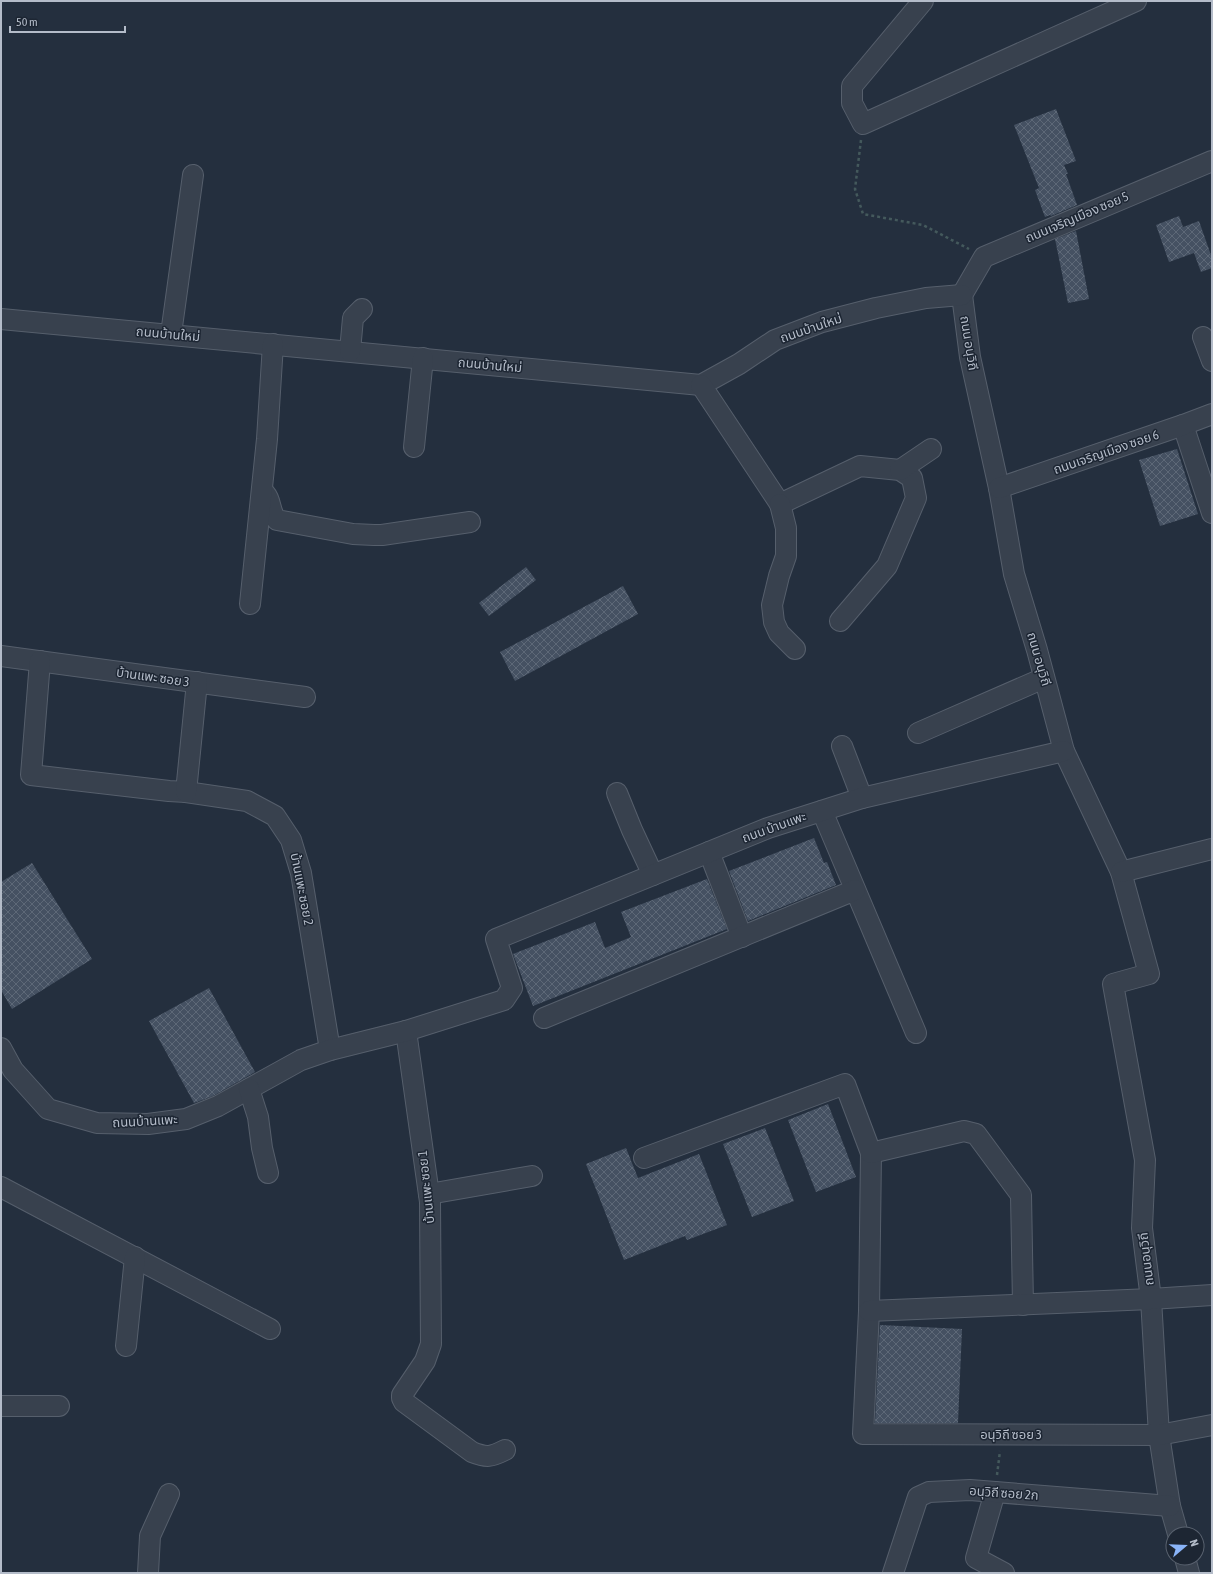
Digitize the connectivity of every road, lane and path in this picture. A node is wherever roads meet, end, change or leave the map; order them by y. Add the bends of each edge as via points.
1 (923, 1) edge
2 (1135, 1) edge
3 (863, 124) junction
4 (1212, 161) edge
5 (193, 175) dead end
6 (984, 257) junction
7 (962, 295) junction
8 (362, 309) dead end
9 (1, 319) edge
10 (171, 334) junction
11 (1203, 337) dead end
12 (273, 344) junction
13 (350, 351) junction
14 (423, 358) junction
15 (1212, 361) edge
16 (701, 385) junction
17 (1212, 414) edge
18 (1183, 425) junction
19 (414, 446) dead end
20 (931, 449) dead end
21 (900, 470) junction
22 (999, 488) junction
23 (262, 491) junction
24 (780, 504) junction
25 (1212, 513) edge
26 (470, 522) dead end
27 (250, 604) dead end
28 (840, 622) dead end
29 (795, 649) dead end
30 (1, 656) edge
31 (40, 661) junction
32 (1044, 678) junction
33 (197, 682) junction
34 (305, 697) dead end
35 (918, 733) dead end
36 (842, 746) dead end
37 (1064, 751) junction
38 (186, 792) junction
39 (617, 793) dead end
40 (862, 798) junction
41 (822, 811) junction
42 (1212, 849) edge
43 (708, 852) junction
44 (1121, 872) junction
45 (653, 875) junction
46 (855, 890) junction
47 (742, 936) junction
48 (496, 939) joint
49 (1113, 984) joint
50 (544, 1018) dead end
51 (406, 1031) junction
52 (916, 1033) dead end
53 (1, 1048) edge
54 (330, 1050) junction
55 (249, 1089) junction
56 (871, 1153) junction
57 (644, 1158) dead end
58 (268, 1173) dead end
59 (532, 1176) dead end
60 (1, 1187) edge
61 (429, 1194) junction
62 (135, 1257) junction
63 (1212, 1295) edge
64 (1151, 1299) junction
65 (1023, 1305) junction
66 (869, 1311) junction
67 (270, 1329) dead end
68 (126, 1346) dead end
69 (1, 1406) edge
70 (59, 1406) dead end
71 (1212, 1425) edge
72 (1002, 1434) junction
73 (1159, 1435) junction
74 (505, 1450) dead end
75 (995, 1492) junction
76 (168, 1494) dead end
77 (1170, 1506) junction
78 (1176, 1526) edge
79 (148, 1573) edge
80 (893, 1573) edge
81 (1004, 1573) edge

1 - 3 street via 852,86 852,104
2 - 3 street
3 - 6 path via 855,189 863,214 924,225
4 - 6 street, ถนนเจริญเมือง ซอย 5
5 - 10 street
6 - 7 street
7 - 16 street, ถนนบ้านใหม่ via 926,298 822,322 775,340
7 - 22 street, ถนน อนุวิถี via 970,357
8 - 13 street via 353,318
9 - 10 street, ถนนบ้านใหม่
10 - 12 street, ถนนบ้านใหม่
11 - 15 street
12 - 13 street, ถนนบ้านใหม่
12 - 23 street
13 - 14 street, ถนนบ้านใหม่
14 - 16 street, ถนนบ้านใหม่
14 - 19 street
16 - 24 street
17 - 18 street, ถนนเจริญเมือง ซอย 6
18 - 22 street, ถนนเจริญเมือง ซอย 6
18 - 25 street
20 - 21 street
21 - 24 street via 860,466
21 - 28 street via 912,478 916,498 887,566
22 - 32 street, ถนน อนุวิถี via 1014,574
23 - 26 street via 266,494 273,516 277,520 353,534 382,535
23 - 27 street
24 - 29 street via 786,528 786,556 772,606 778,633
30 - 31 street, บ้านแพะ ซอย 3
31 - 33 street, บ้านแพะ ซอย 3
31 - 38 street, บ้านแพะ ซอย 2 via 31,775
32 - 35 street
32 - 37 street, ถนน อนุวิถี
33 - 34 street, บ้านแพะ ซอย 3
33 - 38 street
36 - 40 street
37 - 40 street, ถนน บ้านแพะ
37 - 44 street, ถนน อนุวิถี
38 - 54 street, บ้านแพะ ซอย 2 via 247,801 275,816 291,840 301,873
39 - 45 street
40 - 41 street, ถนน บ้านแพะ
41 - 43 street, ถนน บ้านแพะ via 768,828
41 - 46 street
42 - 44 street
43 - 45 street, ถนน บ้านแพะ
43 - 47 street
44 - 49 street, ถนน อนุวิถี via 1149,974
45 - 48 street, ถนน บ้านแพะ
46 - 47 street
46 - 52 street
47 - 50 street
48 - 51 street, ถนนบ้านแพะ via 512,988 504,1000
49 - 64 street, ถนนอนุวิถี via 1145,1160 1142,1228
51 - 54 street, ถนนบ้านแพะ
51 - 61 street, บ้านแพะ ซอย 1
53 - 55 street, ถนนบ้านแพะ via 13,1070 48,1109 96,1123 148,1124 186,1119 218,1106
54 - 55 street, ถนนบ้านแพะ via 300,1060
55 - 58 street via 258,1117
56 - 57 street via 845,1084
56 - 65 street via 964,1131 976,1134 1022,1195
56 - 66 street
59 - 61 street
60 - 62 street
61 - 74 street, บ้านแพะ ซอย 1 via 431,1344 402,1398 472,1452 483,1457 492,1457
62 - 67 street
62 - 68 street
63 - 64 street
64 - 65 street
64 - 73 street, ถนนอนุวิถี
65 - 66 street
66 - 72 street, อนุวิถี ซอย 3 via 863,1434
69 - 70 street
71 - 73 street, อนุวิถี ซอย 3
72 - 73 street, อนุวิถี ซอย 3
72 - 75 path
73 - 77 street, ถนนอนุวิถี
75 - 77 street, อนุวิถี ซอย 2ก
75 - 80 street, อนุวิถี ซอย 2ก via 929,1492 918,1497
75 - 81 street via 976,1558
76 - 79 street via 150,1536
77 - 78 street, ถนนอนุวิถี

